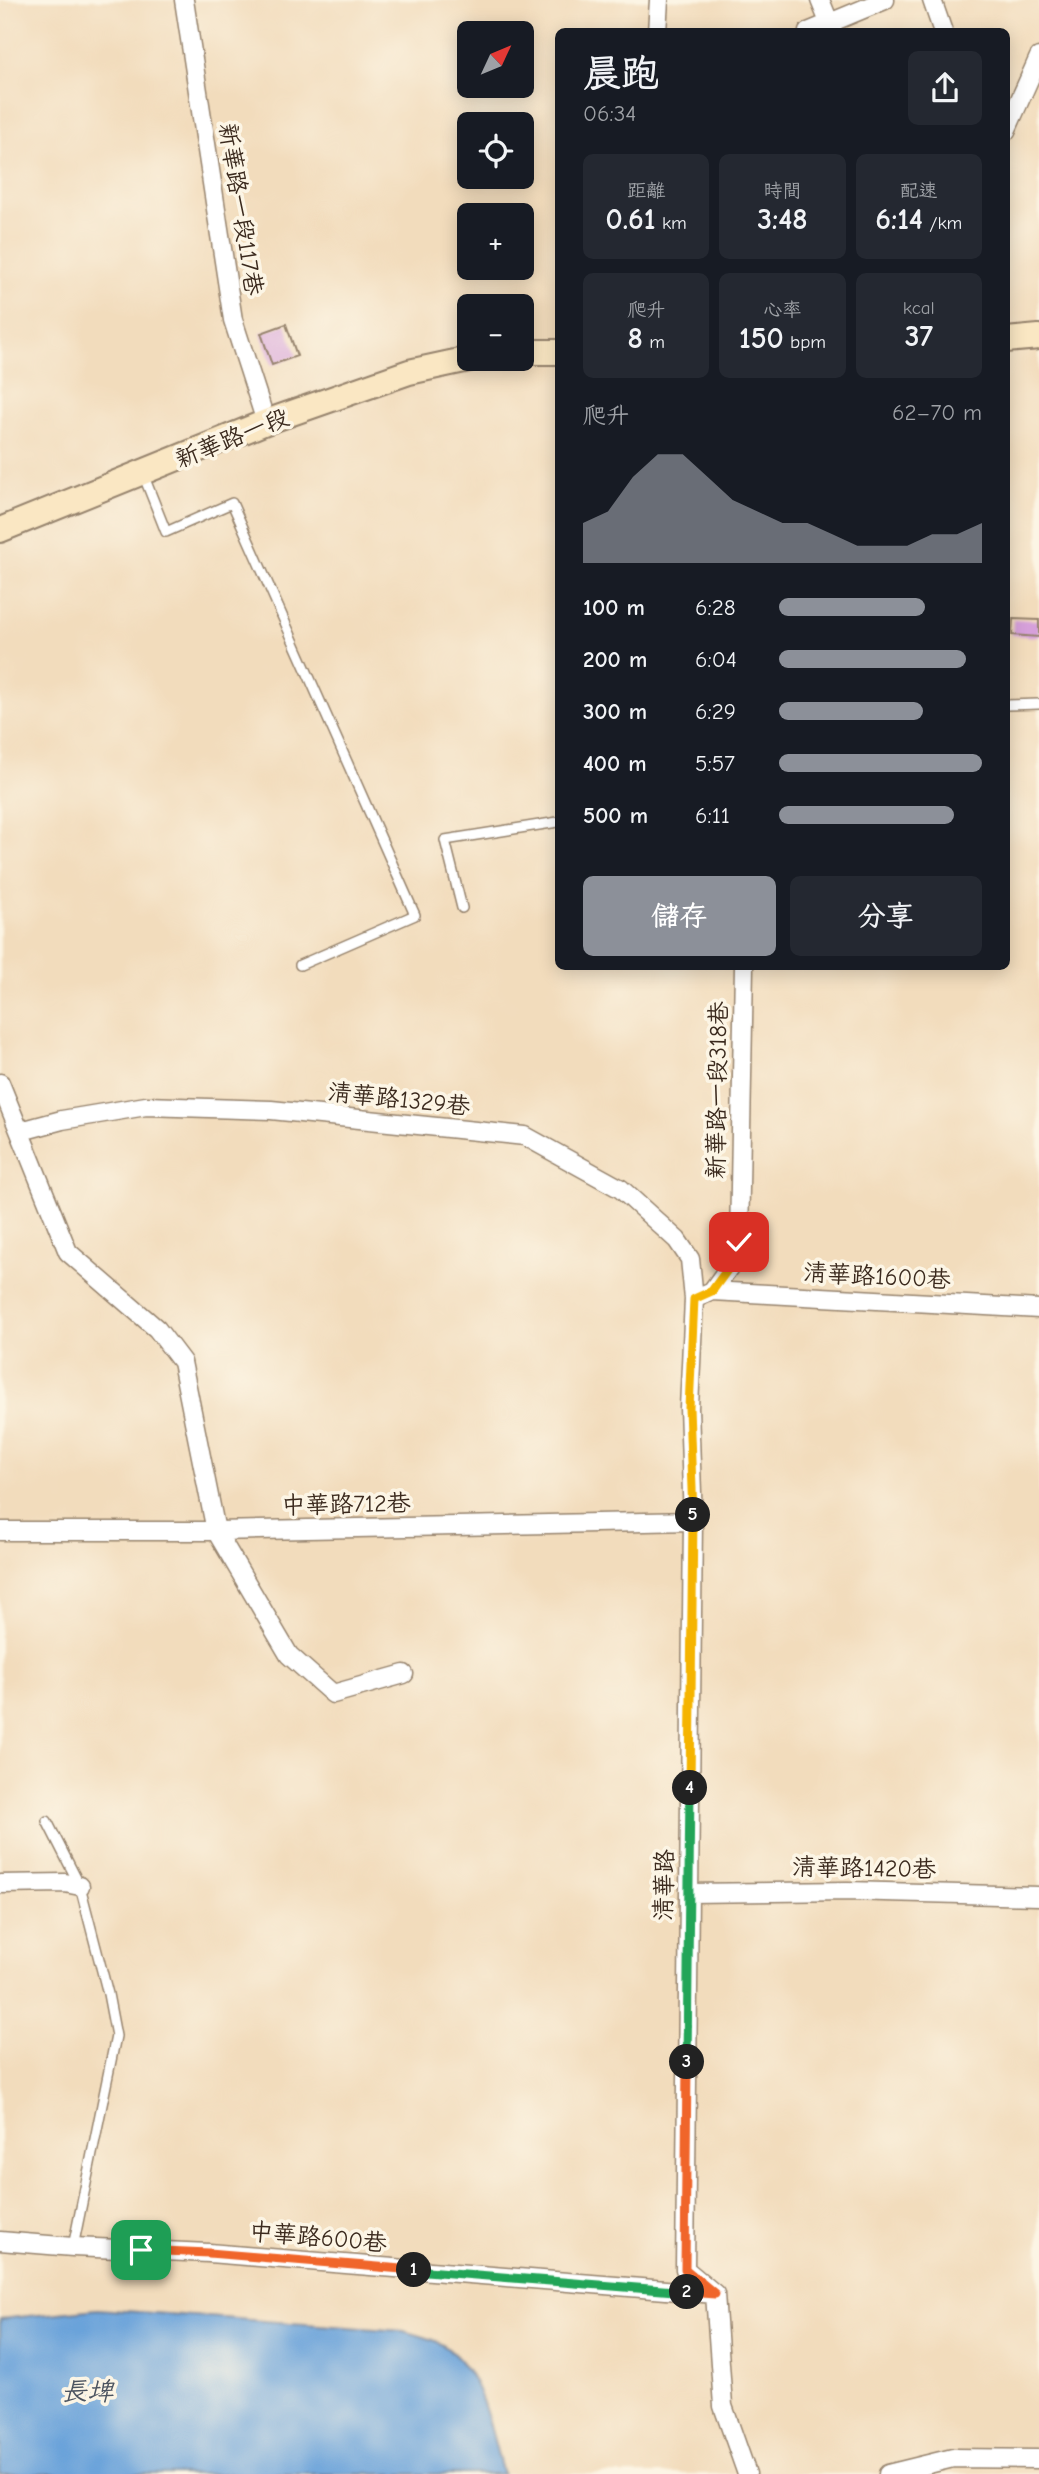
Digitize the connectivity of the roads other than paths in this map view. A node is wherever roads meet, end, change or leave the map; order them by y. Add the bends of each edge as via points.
1 (184, 0) edge
2 (659, 0) edge
3 (820, 0) edge
4 (885, 0) edge
5 (932, 0) edge
6 (831, 27) edge
7 (657, 28) edge
8 (942, 28) edge
9 (1039, 57) edge
10 (1039, 100) edge
11 (1018, 104) junction
12 (1010, 122) edge
13 (1039, 337) edge
14 (1010, 340) edge
15 (534, 352) edge
16 (555, 352) edge
17 (457, 362) edge
18 (266, 422) junction
19 (143, 474) junction
20 (0, 530) edge
21 (1039, 704) edge
22 (1010, 705) edge
23 (555, 822) edge
24 (462, 908) dead end
25 (300, 965) dead end
26 (744, 970) edge
27 (0, 1083) edge
28 (21, 1130) junction
29 (712, 1291) junction
30 (694, 1299) junction
31 (1039, 1309) edge
32 (693, 1521) junction
33 (0, 1531) edge
34 (216, 1531) junction
35 (404, 1674) dead end
36 (47, 1821) dead end
37 (0, 1884) edge
38 (80, 1886) junction
39 (689, 1893) junction
40 (1039, 1896) edge
41 (0, 2241) edge
42 (73, 2247) junction
43 (715, 2294) junction
44 (1039, 2459) edge
45 (747, 2474) edge
46 (888, 2474) edge

1 - 18 street, 新華路一段117巷 via 233,320
2 - 7 street
3 - 6 street
4 - 6 street
5 - 8 street
9 - 11 street
10 - 11 street
11 - 12 street
13 - 14 street
15 - 16 street
17 - 18 street, 新華路一段 via 409,372
18 - 19 street, 新華路一段
19 - 20 street, 新華路一段
19 - 25 lane via 166,532 232,503 415,915
21 - 22 lane
23 - 24 lane via 445,840
26 - 29 street, 新華路一段318巷 via 739,1242 735,1259
27 - 28 street
28 - 30 street, 清華路1329巷 via 146,1106 271,1110 525,1136 621,1189 677,1240 690,1259
28 - 34 street via 68,1252 157,1329 182,1362
29 - 30 street
29 - 31 street, 清華路1600巷
30 - 32 street, 清華路 via 689,1408
32 - 34 street, 中華路712巷
32 - 39 street, 清華路
33 - 34 street, 中華路712巷
34 - 35 street via 289,1655 333,1695
36 - 38 lane
37 - 38 street
38 - 42 lane via 116,2036
39 - 40 street, 清華路1420巷
39 - 43 street, 清華路 via 685,2269
41 - 42 street, 中華路600巷
42 - 43 street, 中華路600巷 via 209,2253
43 - 45 street via 723,2406
44 - 46 street via 953,2458

